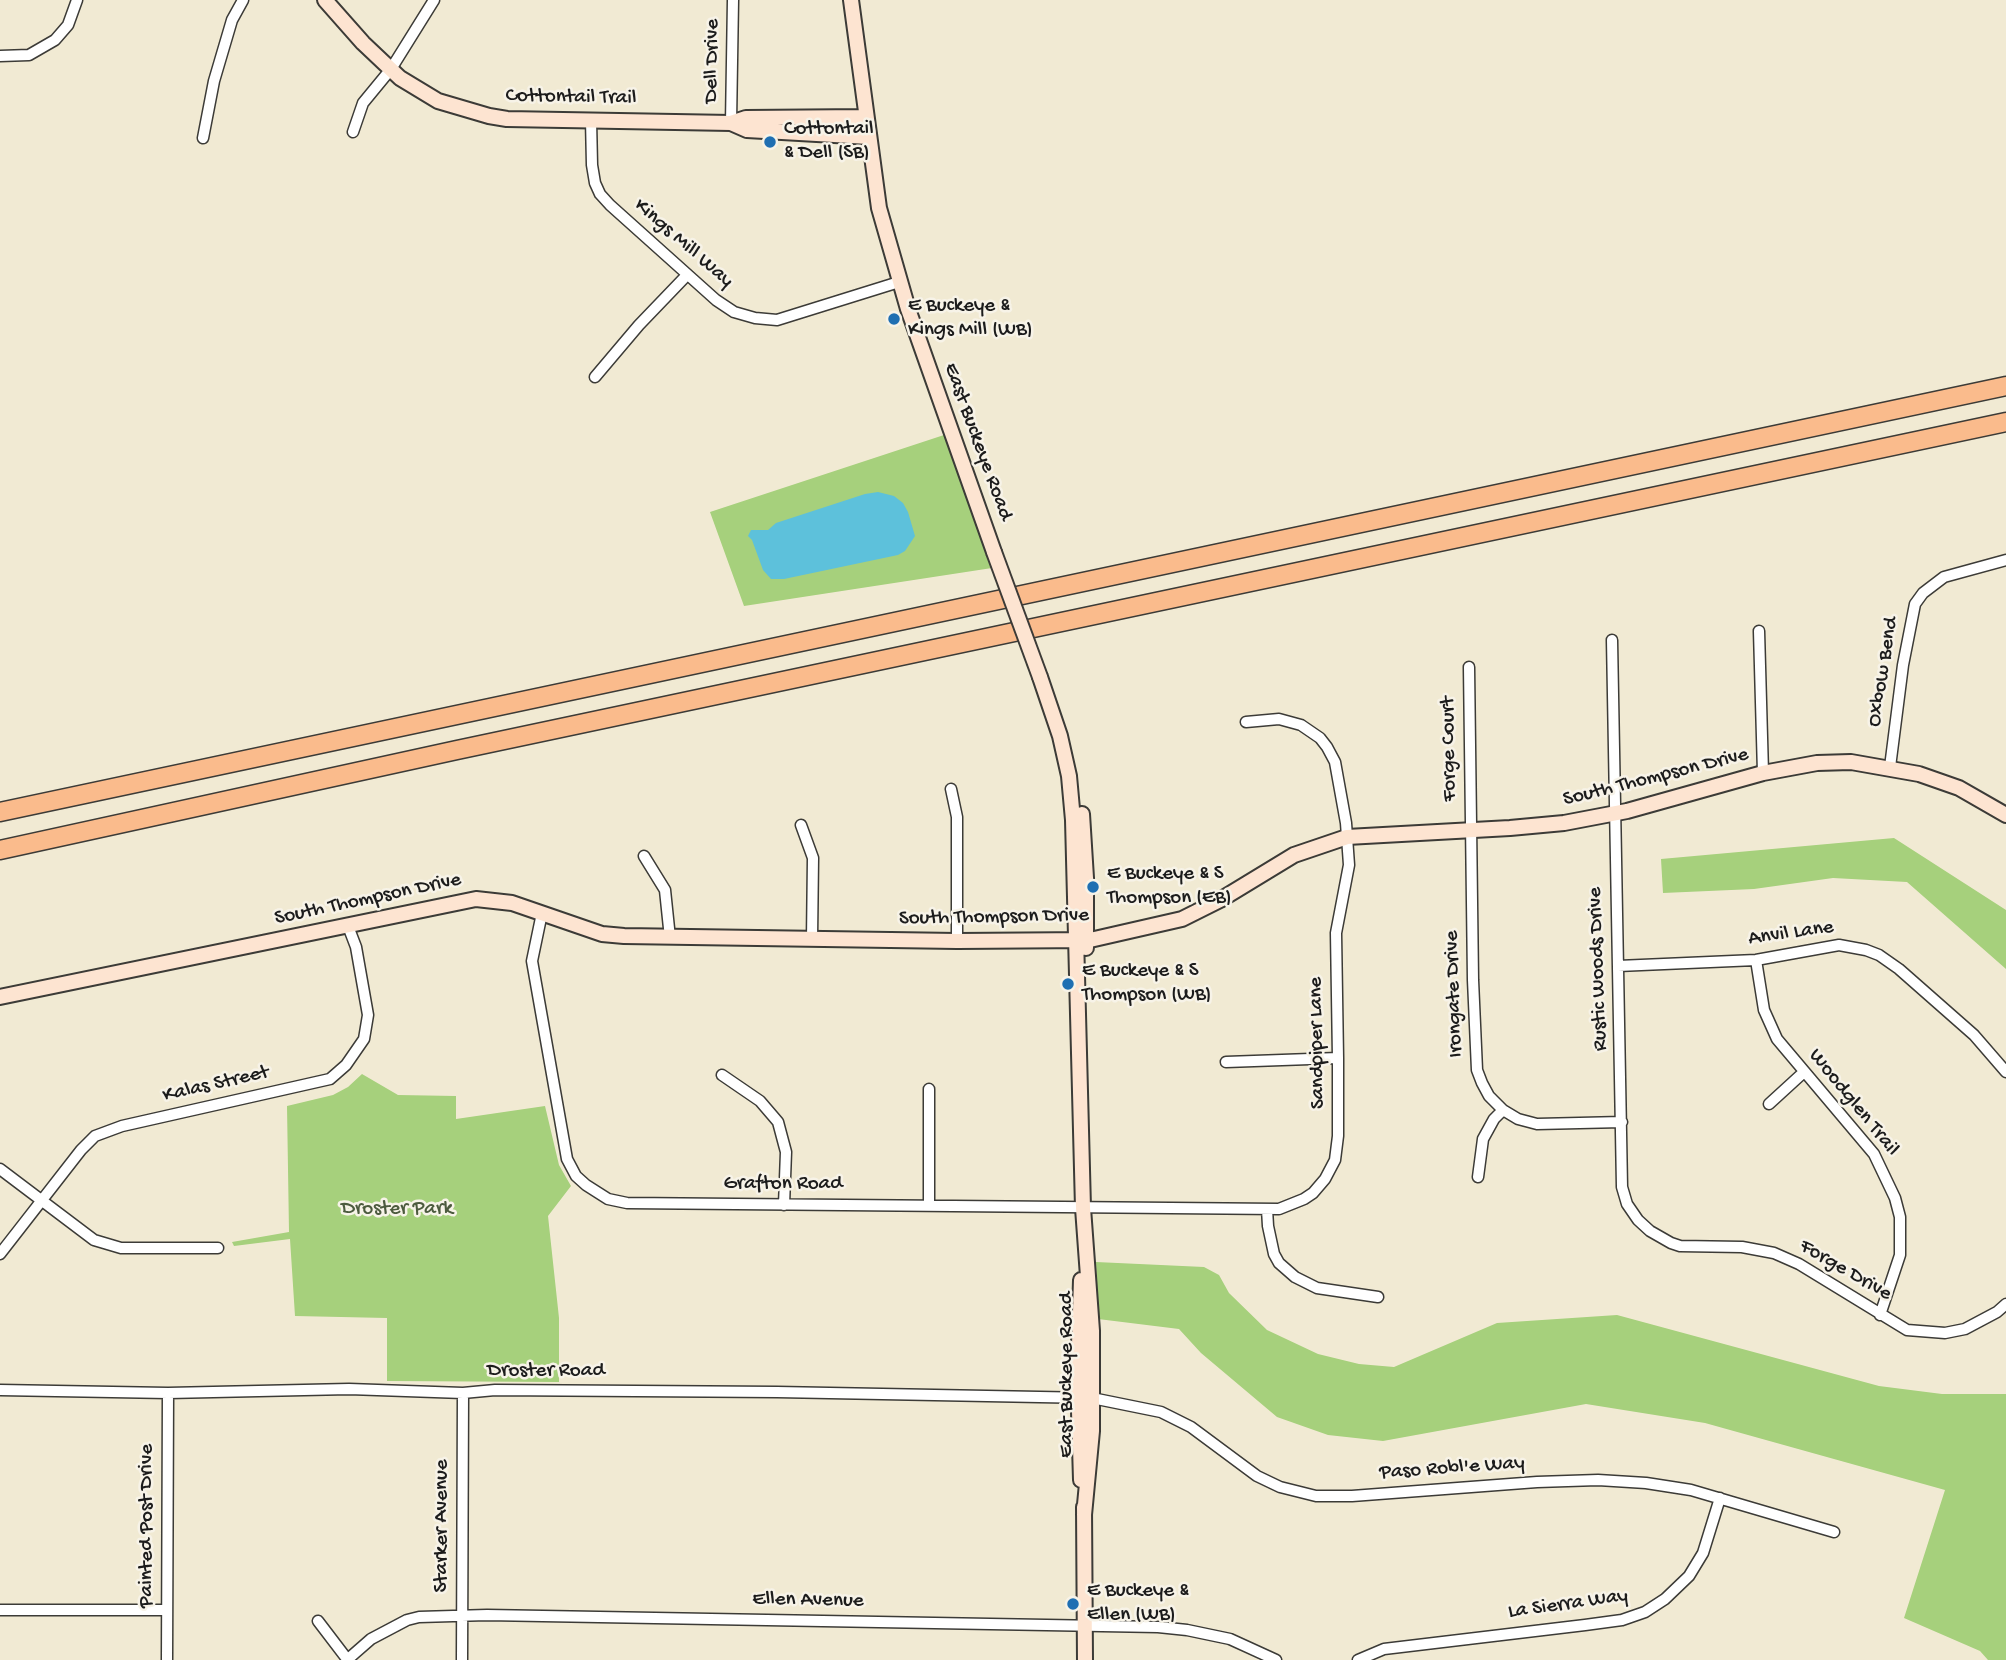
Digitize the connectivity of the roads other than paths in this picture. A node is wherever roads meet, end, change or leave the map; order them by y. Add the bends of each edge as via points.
1 (78, 0) edge
2 (243, 0) edge
3 (325, 0) edge
4 (434, 0) edge
5 (733, 0) edge
6 (851, 0) edge
7 (0, 57) edge
8 (391, 69) junction
9 (866, 117) junction
10 (591, 120) junction
11 (731, 123) junction
12 (353, 132) dead end
13 (869, 137) junction
14 (203, 138) dead end
15 (687, 275) junction
16 (899, 282) junction
17 (594, 377) dead end
18 (2006, 386) edge
19 (2006, 422) edge
20 (2006, 560) edge
21 (1759, 631) dead end
22 (1612, 640) dead end
23 (1469, 667) dead end
24 (1245, 722) dead end
25 (1890, 767) junction
26 (1763, 774) junction
27 (951, 789) dead end
28 (0, 812) edge
29 (2005, 812) edge
30 (1614, 815) junction
31 (801, 825) dead end
32 (1470, 831) junction
33 (1347, 837) junction
34 (0, 850) edge
35 (644, 856) dead end
36 (542, 914) junction
37 (348, 926) junction
38 (670, 938) junction
39 (813, 939) junction
40 (1081, 940) junction
41 (957, 941) junction
42 (1756, 960) junction
43 (1618, 967) junction
44 (0, 997) edge
45 (1338, 1058) junction
46 (1226, 1062) dead end
47 (1804, 1072) junction
48 (2006, 1072) edge
49 (722, 1075) dead end
50 (929, 1089) dead end
51 (1769, 1104) dead end
52 (1503, 1110) junction
53 (1622, 1122) junction
54 (0, 1169) edge
55 (1478, 1177) dead end
56 (41, 1202) junction
57 (784, 1205) junction
58 (929, 1206) junction
59 (1083, 1208) junction
60 (1267, 1209) junction
61 (218, 1248) dead end
62 (0, 1254) edge
63 (1378, 1297) dead end
64 (2006, 1304) edge
65 (1880, 1315) junction
66 (0, 1390) edge
67 (168, 1393) junction
68 (463, 1393) junction
69 (1085, 1397) junction
70 (1720, 1498) junction
71 (1834, 1532) dead end
72 (0, 1610) edge
73 (166, 1610) junction
74 (462, 1616) junction
75 (318, 1621) dead end
76 (1085, 1624) junction
77 (167, 1660) edge
78 (347, 1660) edge
79 (462, 1660) edge
80 (1085, 1660) edge
81 (1276, 1660) edge
82 (1358, 1660) edge

1 - 7 street via 68,25 55,40 29,55
2 - 14 street via 232,20 214,82
3 - 8 street, Cottontail Trail
4 - 8 street
5 - 11 street, Dell Drive
6 - 9 street, East Buckeye Road
8 - 10 street, Cottontail Trail via 438,101 489,116
8 - 12 street via 363,103
9 - 11 street, Cottontail Trail via 763,117
9 - 13 street, East Buckeye Road
10 - 11 street, Cottontail Trail
10 - 15 street, Kings Mill Way via 592,166 600,194
11 - 13 street, Cottontail Trail via 747,130
13 - 16 street, East Buckeye Road via 879,208
15 - 16 street, Kings Mill Way via 724,307 766,320
15 - 17 street
16 - 40 street, East Buckeye Road, bridge via 1057,726 1070,751 1081,809 1086,878
18 - 28 highway
19 - 34 highway
20 - 25 street, Oxbow Bend via 1944,577 1915,604
21 - 26 street
22 - 30 street, Rustic Woods Drive
23 - 32 street, Forge Court
24 - 33 street, Sandpiper Lane via 1279,719 1301,725 1320,738 1335,762
25 - 26 street, South Thompson Drive via 1835,762
25 - 29 street, South Thompson Drive via 1959,788
26 - 30 street, South Thompson Drive
27 - 41 street via 957,817
30 - 32 street, South Thompson Drive
30 - 43 street, Rustic Woods Drive
31 - 39 street via 813,858
32 - 33 street, South Thompson Drive
32 - 52 street, Irongate Drive via 1477,1070 1489,1096
33 - 40 street, South Thompson Drive via 1294,855 1182,919
33 - 45 street, Sandpiper Lane via 1349,865 1336,933
35 - 38 street via 665,890
36 - 37 street, South Thompson Drive via 501,901 476,899
36 - 38 street, South Thompson Drive via 602,934
36 - 57 street, Grafton Road via 532,961 568,1159 576,1176 599,1195 628,1203
37 - 44 street, South Thompson Drive
37 - 56 street, Kalas Street via 368,1015 364,1039 346,1065 330,1079 106,1131 81,1150
38 - 39 street, South Thompson Drive
39 - 41 street, South Thompson Drive
40 - 41 street, South Thompson Drive
40 - 59 street, East Buckeye Road
42 - 43 street, Anvil Lane
42 - 47 street, Woodglen Trail via 1769,1024
42 - 48 street, Anvil Lane via 1839,945 1879,955 1974,1035
43 - 53 street, Rustic Woods Drive
45 - 46 street
45 - 60 street, Sandpiper Lane via 1338,1136 1329,1173 1304,1199
47 - 51 street
47 - 65 street, Woodglen Trail via 1874,1154 1895,1198 1900,1255
49 - 57 street via 760,1101 778,1122 786,1152
50 - 58 street
52 - 53 street via 1537,1124
52 - 55 street via 1483,1139
53 - 65 street, Forge Drive via 1622,1187 1627,1204 1650,1231 1680,1246 1742,1247 1774,1253
54 - 56 street
56 - 61 street via 84,1235 106,1245
56 - 62 street, Kalas Street
57 - 58 street, Grafton Road
58 - 59 street, Grafton Road
59 - 60 street, Grafton Road
59 - 69 street, East Buckeye Road via 1080,1291
60 - 63 street via 1274,1254 1295,1277 1317,1288
64 - 65 street, Forge Drive via 1978,1324 1945,1333 1907,1330
66 - 67 street, Droster Road
67 - 68 street, Droster Road via 349,1389
67 - 73 street, Painted Post Drive
68 - 69 street, Droster Road
68 - 74 street, Starker Avenue
69 - 70 street, Paso Robl'e Way via 1161,1412 1191,1427 1257,1476 1316,1496 1598,1480 1646,1483
69 - 76 street, East Buckeye Road
70 - 71 street, Paso Robl'e Way
70 - 82 street, La Sierra Way via 1703,1553 1689,1576 1645,1612 1610,1622 1384,1650
72 - 73 street
73 - 77 street, Painted Post Drive
74 - 76 street, Ellen Avenue
74 - 78 street, Ellen Avenue via 407,1620 371,1639
74 - 79 street, Starker Avenue
75 - 78 street
76 - 80 street, East Buckeye Road
76 - 81 street, Ellen Avenue via 1187,1630 1230,1639

